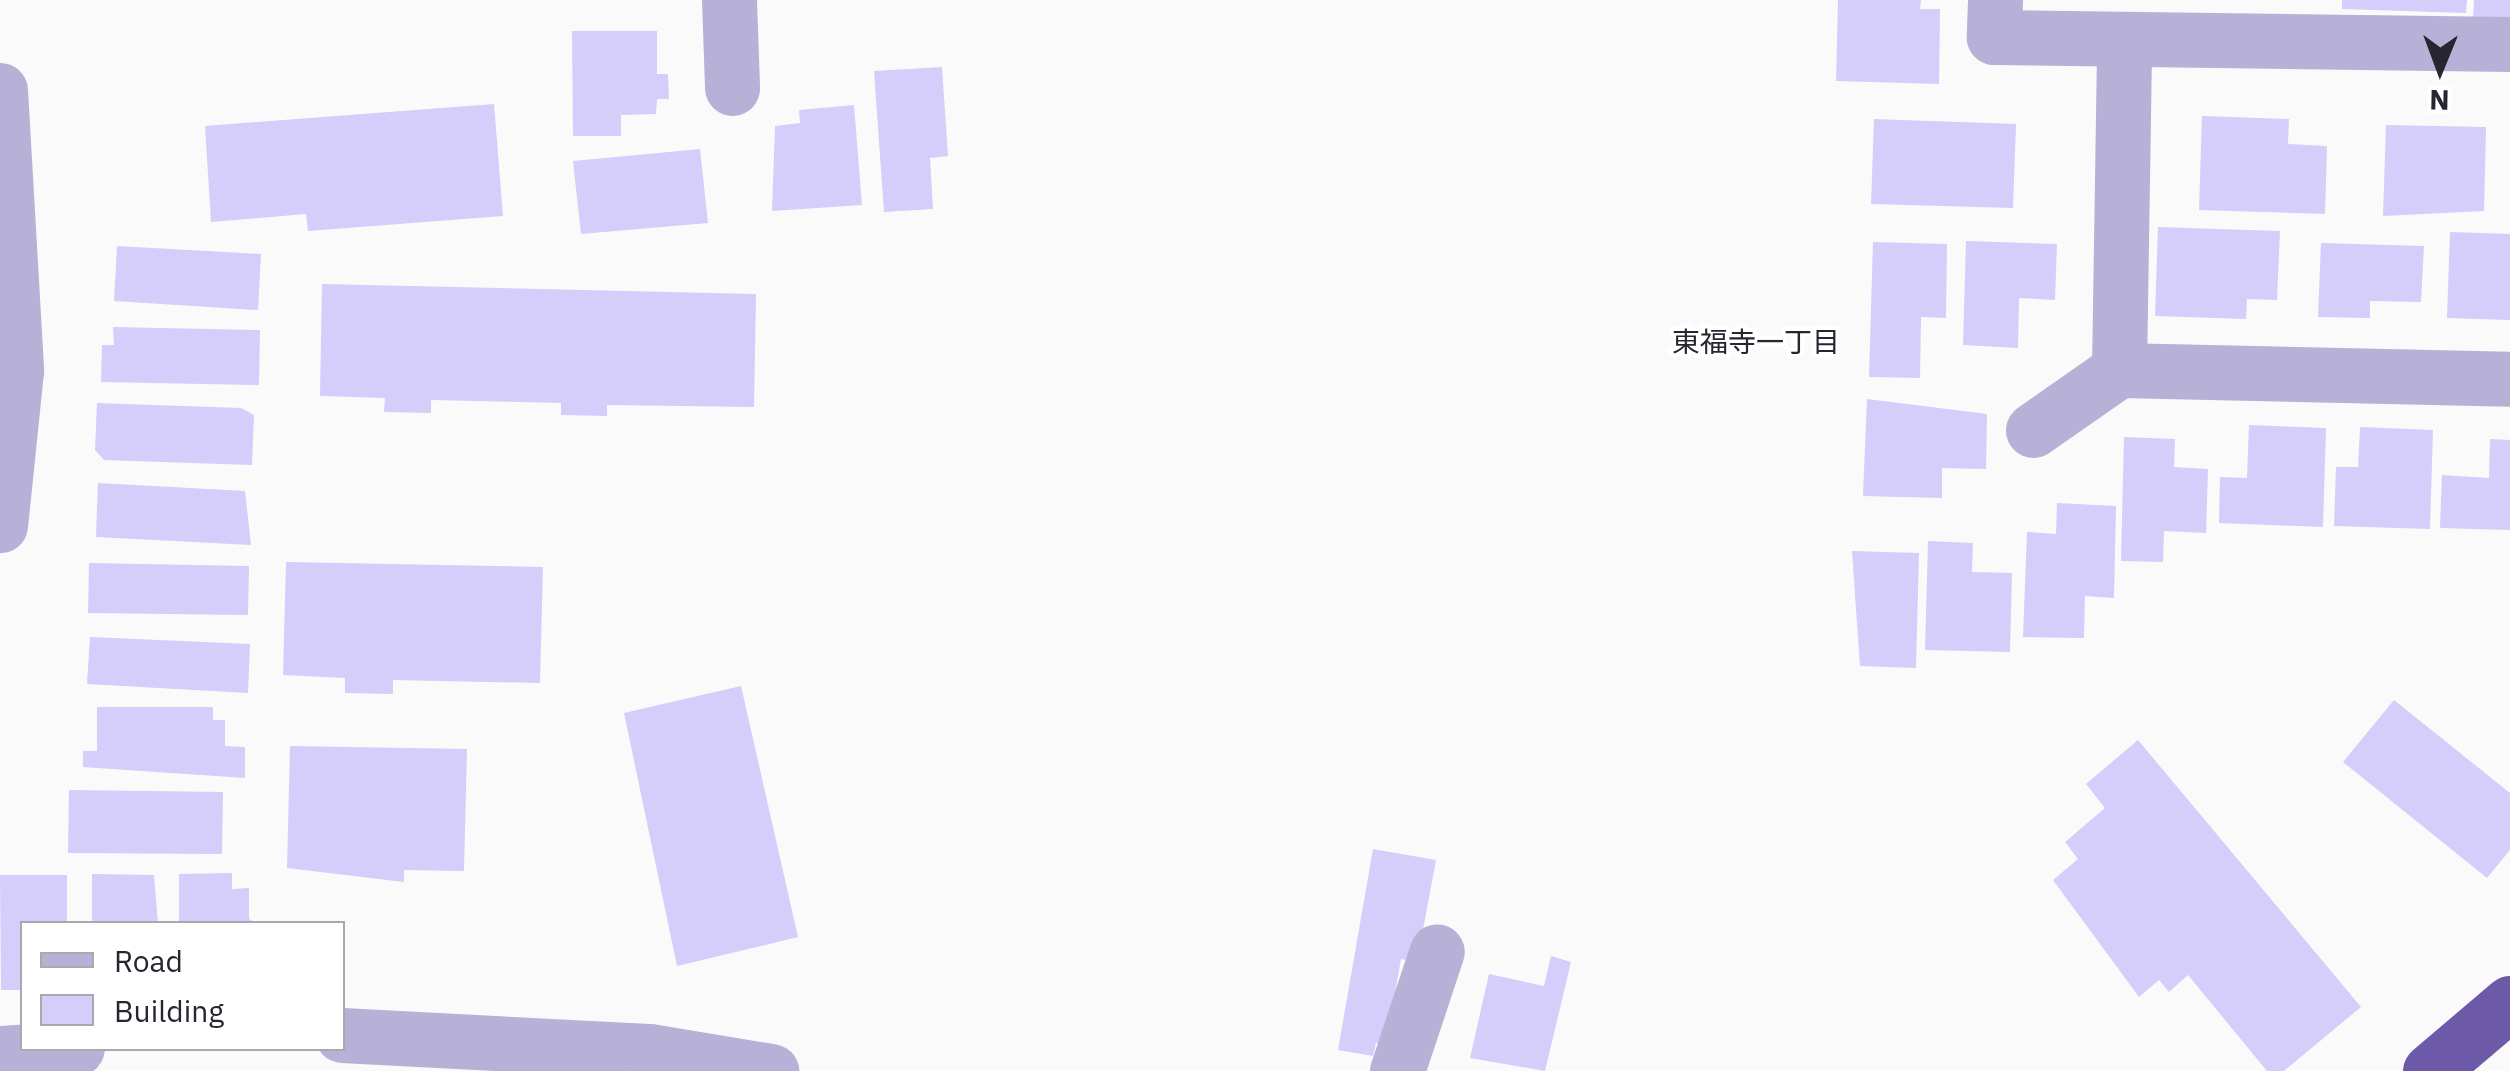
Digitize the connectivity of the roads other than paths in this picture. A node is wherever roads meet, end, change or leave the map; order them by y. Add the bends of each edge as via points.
1 (729, 0) edge
2 (1995, 0) edge
3 (2124, 39) junction
4 (2510, 44) edge
5 (732, 88) dead end
6 (0, 90) edge
7 (2119, 370) junction
8 (2510, 379) edge
9 (2033, 430) dead end
10 (4, 468) edge
11 (0, 525) edge
12 (1437, 951) dead end
13 (2510, 1003) edge
14 (345, 1036) edge
15 (31, 1051) edge
16 (0, 1053) edge
17 (771, 1071) edge
18 (1397, 1071) edge
19 (2430, 1071) edge

1 - 5 street
2 - 3 street via 1994,36
3 - 4 street
3 - 7 street
6 - 10 street via 16,371
7 - 8 street
7 - 9 street
10 - 11 street
12 - 18 street
13 - 19 highway
14 - 17 street via 649,1051
15 - 16 street

